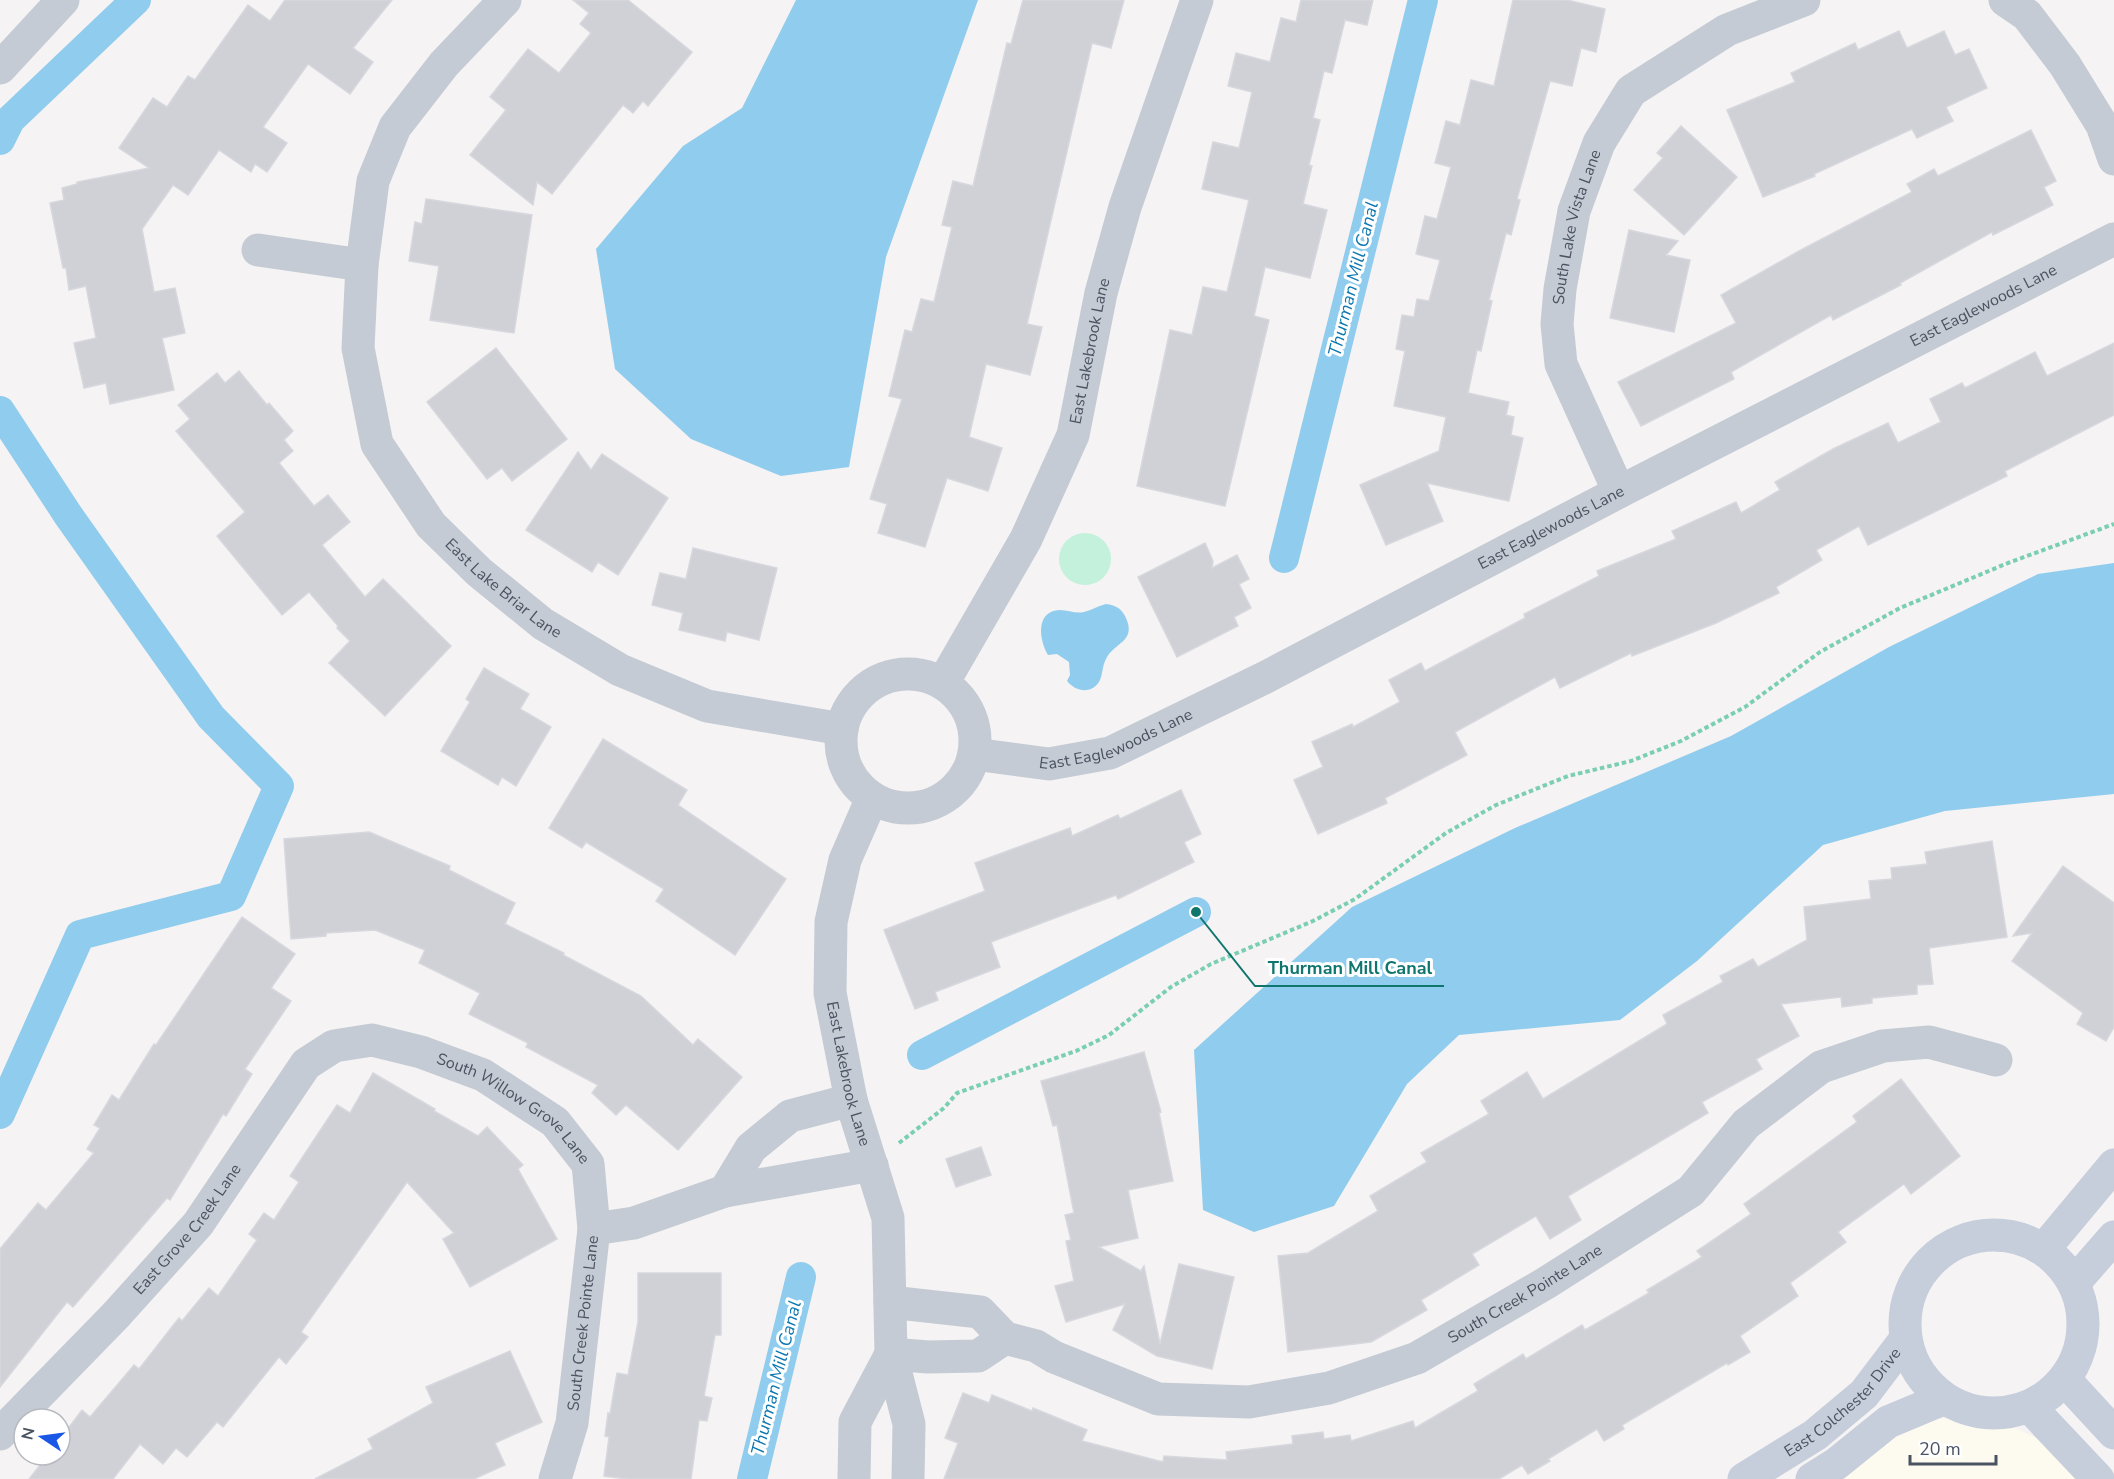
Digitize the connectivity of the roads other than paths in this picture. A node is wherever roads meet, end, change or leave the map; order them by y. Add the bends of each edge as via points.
1 (63, 0) edge
2 (505, 0) edge
3 (1197, 0) edge
4 (1803, 0) edge
5 (2005, 0) edge
6 (1739, 11) edge
7 (0, 68) edge
8 (2114, 159) edge
9 (2114, 239) edge
10 (258, 250) dead end
11 (362, 265) junction
12 (1619, 492) junction
13 (943, 683) junction
14 (842, 729) junction
15 (974, 754) junction
16 (872, 798) junction
17 (372, 1040) joint
18 (1996, 1060) dead end
19 (851, 1101) junction
20 (872, 1165) junction
21 (2114, 1165) edge
22 (725, 1191) junction
23 (594, 1229) junction
24 (2114, 1236) edge
25 (2044, 1249) junction
26 (2074, 1283) junction
27 (890, 1302) junction
28 (1005, 1338) junction
29 (1905, 1340) junction
30 (891, 1354) junction
31 (2065, 1380) junction
32 (1943, 1399) junction
33 (2030, 1407) junction
34 (2114, 1433) edge
35 (0, 1434) edge
36 (555, 1479) edge
37 (854, 1479) edge
38 (908, 1479) edge
39 (1744, 1479) edge
40 (1812, 1479) edge
41 (2098, 1479) edge

1 - 7 street
2 - 11 street, East Lake Briar Lane via 444,64 395,127 373,181
3 - 13 street, East Lakebrook Lane via 1125,207 1101,293 1072,435 1026,539
4 - 6 street, South Lake Vista Lane
5 - 8 street via 2027,15 2065,65 2102,125
6 - 12 street, South Lake Vista Lane via 1727,30 1631,91 1599,142 1574,211 1557,324 1561,364
9 - 12 street, East Eaglewoods Lane
10 - 11 street
11 - 14 street, East Lake Briar Lane via 358,348 377,444 431,525 479,572 543,624 620,670 707,705
12 - 15 street, East Eaglewoods Lane via 1268,676 1110,753 1049,764
13 - 14 street via 902,674 881,680 863,692 849,709
13 - 15 street via 959,697 969,714 975,734
14 - 16 street via 847,768
15 - 16 street via 966,775 935,803 914,808 892,806
16 - 19 street, East Lakebrook Lane via 845,860 831,922 830,993
17 - 23 street, South Willow Grove Lane via 421,1052 483,1075 555,1122 588,1164
17 - 35 street, East Grove Creek Lane via 334,1046 306,1064 198,1224
18 - 28 street, South Creek Pointe Lane via 1929,1042 1883,1047 1821,1067 1746,1124 1691,1191 1546,1283 1417,1358 1329,1388 1250,1402 1158,1400 1036,1346
19 - 20 street, East Lakebrook Lane
19 - 22 street via 790,1116 751,1148
20 - 22 street, South Creek Pointe Lane
20 - 27 street, East Lakebrook Lane via 888,1218
21 - 25 street
22 - 23 street, South Creek Pointe Lane via 634,1223
23 - 36 street, South Creek Pointe Lane via 572,1423
24 - 26 street
25 - 26 street
25 - 29 street via 2019,1237 1992,1234 1964,1239 1940,1252 1920,1273 1908,1298
26 - 31 street via 2083,1307 2084,1333 2078,1358
27 - 28 street via 980,1312
27 - 30 street, East Lakebrook Lane
28 - 30 street via 978,1356
29 - 32 street via 1922,1377
29 - 39 street, East Colchester Drive via 1864,1394 1815,1435
30 - 37 street, East Lakebrook Lane via 855,1422
30 - 38 street, East Lakebrook Lane via 909,1424
31 - 33 street
31 - 34 street
32 - 33 street via 1971,1411 2001,1414
32 - 40 street via 1888,1422
33 - 41 street

